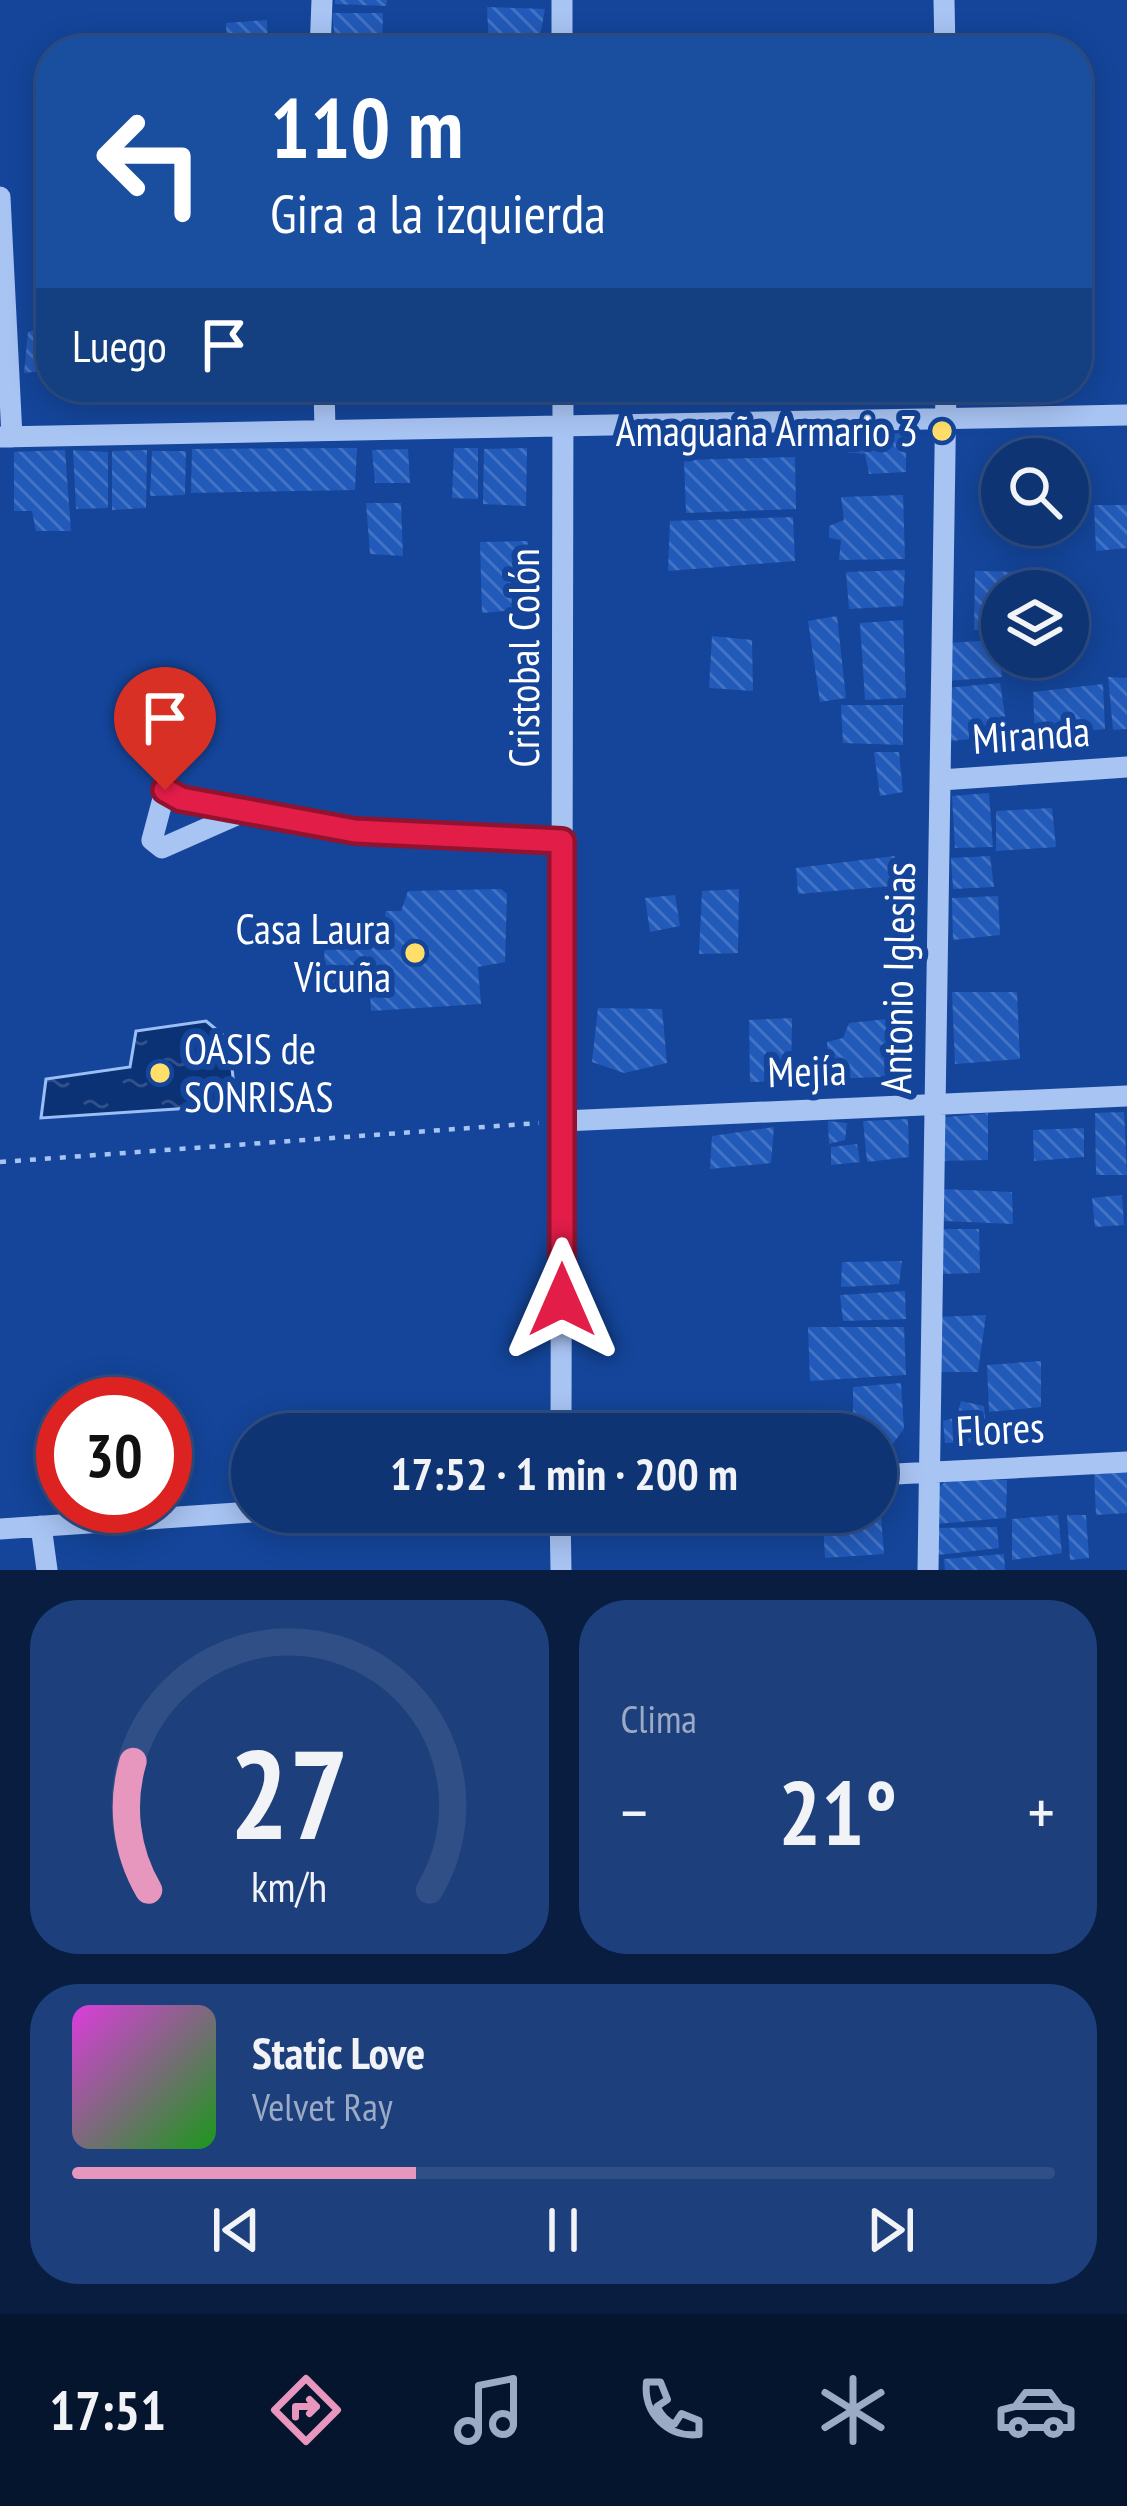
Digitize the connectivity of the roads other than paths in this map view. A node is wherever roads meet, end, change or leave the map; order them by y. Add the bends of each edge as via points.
1 (322, 0) edge
2 (562, 0) edge
3 (944, 0) edge
4 (321, 36) edge
5 (562, 36) edge
6 (945, 36) edge
7 (0, 196) edge
8 (324, 402) edge
9 (563, 402) edge
10 (946, 402) edge
11 (1127, 415) edge
12 (946, 420) junction
13 (563, 425) junction
14 (325, 430) junction
15 (6, 437) edge
16 (165, 733) dead end
17 (1127, 766) edge
18 (941, 780) junction
19 (165, 790) junction
20 (248, 810) junction
21 (562, 841) junction
22 (1127, 1096) edge
23 (935, 1105) junction
24 (563, 1121) junction
25 (561, 1413) edge
26 (1127, 1462) edge
27 (928, 1472) junction
28 (897, 1473) edge
29 (231, 1513) edge
30 (192, 1516) edge
31 (36, 1526) edge
32 (0, 1528) edge
33 (42, 1533) edge
34 (560, 1533) edge
35 (46, 1570) edge
36 (561, 1570) edge
37 (928, 1570) edge

1 - 4 street
2 - 5 street
3 - 6 street
7 - 15 street
8 - 14 street
9 - 13 street, Cristobal Colón
10 - 12 street, Antonio Iglesias
11 - 12 street
12 - 13 street
12 - 18 street, Antonio Iglesias
13 - 14 street
13 - 21 street, Cristobal Colón
14 - 15 street
16 - 19 street
17 - 18 street, Miranda
18 - 23 street, Antonio Iglesias
19 - 20 street
19 - 20 street via 152,840 162,848
20 - 21 street via 355,831
21 - 24 street, Cristobal Colón
22 - 23 street, Mejía
23 - 24 street, Mejía
23 - 27 street, Antonio Iglesias
24 - 25 street, Cristobal Colón
26 - 27 street, Flores
27 - 28 street, Flores
27 - 37 street, Antonio Iglesias
29 - 30 street
31 - 32 street
33 - 35 street
34 - 36 street

